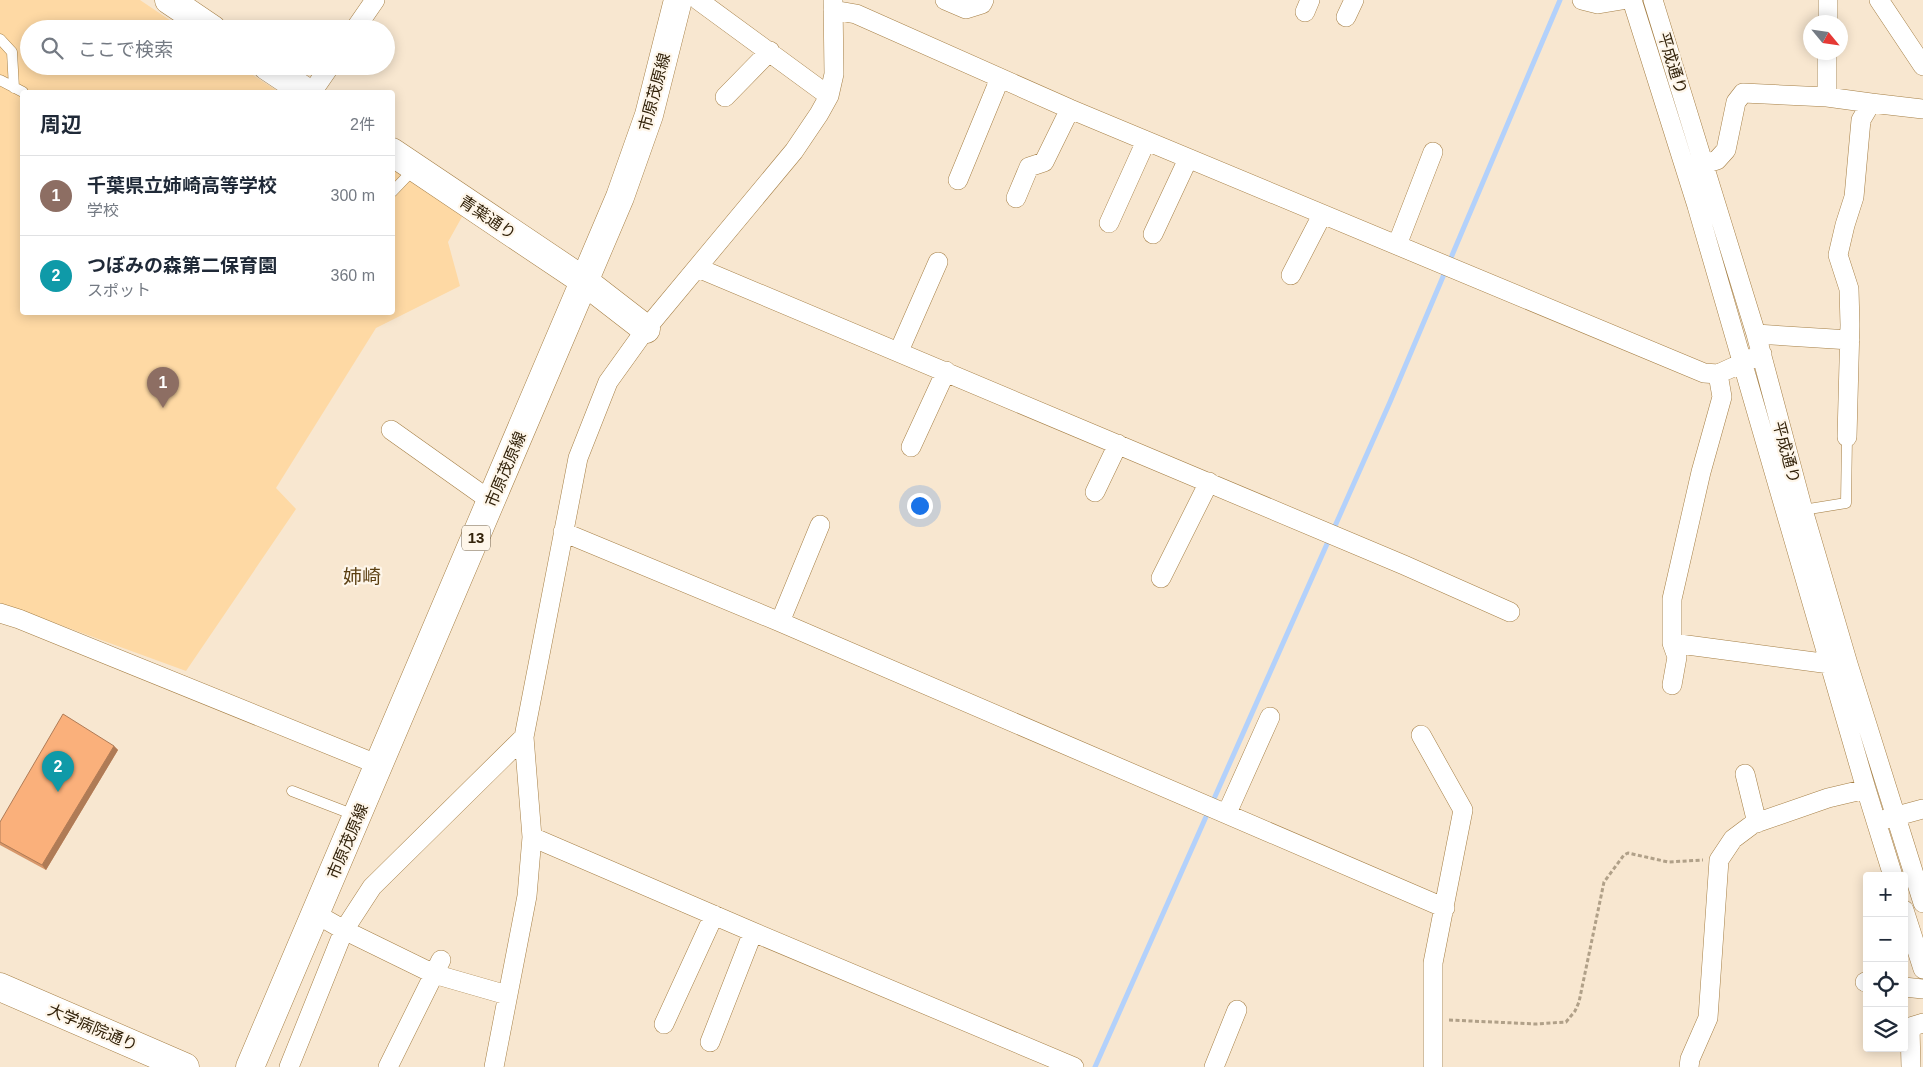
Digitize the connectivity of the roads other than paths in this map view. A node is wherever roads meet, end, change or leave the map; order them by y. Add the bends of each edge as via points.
1 (169, 0) edge
2 (375, 0) edge
3 (678, 0) edge
4 (698, 0) edge
5 (945, 0) edge
6 (984, 0) edge
7 (1582, 0) edge
8 (1622, 0) edge
9 (1632, 0) edge
10 (1653, 0) edge
11 (1828, 0) edge
12 (1879, 0) edge
13 (833, 5) edge
14 (1828, 15) edge
15 (199, 20) edge
16 (361, 20) edge
17 (0, 39) edge
18 (770, 51) junction
19 (1827, 60) edge
20 (1923, 66) edge
21 (280, 75) edge
22 (324, 75) edge
23 (1000, 78) junction
24 (0, 80) edge
25 (19, 90) edge
26 (303, 90) edge
27 (313, 90) edge
28 (829, 96) junction
29 (725, 97) dead end
30 (1827, 97) junction
31 (1871, 103) junction
32 (1070, 109) junction
33 (1923, 109) edge
34 (1146, 141) junction
35 (1433, 152) dead end
36 (395, 154) edge
37 (1188, 159) junction
38 (1704, 164) junction
39 (415, 167) junction
40 (1685, 170) junction
41 (958, 180) dead end
42 (395, 189) edge
43 (1016, 198) dead end
44 (1322, 215) junction
45 (1109, 223) dead end
46 (1153, 234) dead end
47 (1397, 245) junction
48 (938, 262) dead end
49 (698, 268) junction
50 (1291, 275) dead end
51 (584, 281) junction
52 (646, 328) junction
53 (1756, 334) junction
54 (1850, 340) junction
55 (899, 351) junction
56 (1762, 354) junction
57 (1741, 362) junction
58 (946, 371) junction
59 (1718, 374) junction
60 (391, 430) dead end
61 (1847, 438) joint
62 (1118, 444) junction
63 (911, 447) dead end
64 (1209, 482) junction
65 (1095, 492) dead end
66 (491, 501) junction
67 (1803, 510) junction
68 (820, 525) dead end
69 (562, 532) junction
70 (1162, 578) dead end
71 (1510, 612) dead end
72 (0, 613) edge
73 (780, 622) junction
74 (1672, 643) junction
75 (1830, 664) junction
76 (1672, 685) dead end
77 (1270, 716) dead end
78 (1421, 735) dead end
79 (524, 737) junction
80 (379, 765) junction
81 (1745, 774) dead end
82 (1866, 789) junction
83 (292, 791) dead end
84 (1923, 809) edge
85 (1227, 813) junction
86 (358, 816) junction
87 (1896, 816) junction
88 (1876, 822) junction
89 (1757, 823) junction
90 (532, 837) junction
91 (1892, 872) edge
92 (1923, 903) edge
93 (1445, 908) junction
94 (316, 914) junction
95 (714, 916) junction
96 (1906, 917) edge
97 (344, 930) junction
98 (753, 932) junction
99 (437, 967) junction
100 (1923, 969) edge
101 (0, 987) edge
102 (1908, 987) edge
103 (1923, 989) edge
104 (507, 995) junction
105 (1237, 1010) dead end
106 (1923, 1023) edge
107 (664, 1024) dead end
108 (710, 1042) dead end
109 (185, 1067) edge
110 (250, 1067) edge
111 (289, 1067) edge
112 (388, 1067) edge
113 (494, 1067) edge
114 (1074, 1067) edge
115 (1214, 1067) edge
116 (1433, 1067) edge
117 (1689, 1067) edge
118 (1911, 1067) edge

1 - 15 main road
2 - 16 street
3 - 51 main road, 市原茂原線 / 13 via 635,158
4 - 18 street
5 - 6 street via 966,9 982,4
7 - 8 street via 1598,4
9 - 40 street, 平成通り
10 - 38 street, 平成通り
11 - 14 street
12 - 20 street
13 - 23 street
13 - 28 street via 834,74
17 - 25 lane via 12,52
18 - 28 street
18 - 29 street
19 - 30 street
21 - 26 main road
22 - 27 street
23 - 32 street
23 - 41 street
24 - 25 lane
28 - 49 street via 794,151
30 - 31 street
30 - 38 street via 1743,93 1736,102 1726,150 1717,160
31 - 33 street
31 - 54 street via 1861,120 1854,197 1838,255 1849,289
32 - 34 street
32 - 43 street via 1044,162 1028,166
34 - 37 street
34 - 45 street
35 - 47 street
36 - 39 main road, 青葉通り
37 - 44 street
37 - 46 street
38 - 40 street
38 - 53 street, 平成通り
39 - 42 lane
39 - 51 main road, 青葉通り
40 - 57 street, 平成通り
44 - 47 street
44 - 50 street
47 - 59 street via 1704,373
48 - 55 street
49 - 52 street
49 - 55 street
51 - 52 main road, 青葉通り
51 - 66 main road, 市原茂原線 / 13
52 - 69 street via 608,382 578,458
53 - 54 street
53 - 56 street, 平成通り
54 - 61 street
55 - 58 street
56 - 57 street
56 - 67 street, 平成通り
57 - 59 street
57 - 75 street, 平成通り
58 - 62 street
58 - 63 street
59 - 74 street via 1722,397 1672,599
60 - 66 street
61 - 67 lane via 1846,503
62 - 64 street
62 - 65 street
64 - 70 street
64 - 71 street
66 - 80 main road, 市原茂原線 / 13
67 - 87 street, 平成通り
68 - 73 street
69 - 73 street
69 - 79 street
72 - 80 street
73 - 85 street
74 - 75 street
74 - 76 street via 1677,657
75 - 82 street, 平成通り
77 - 85 street
78 - 93 street via 1463,810
79 - 90 street
79 - 97 street via 372,887
80 - 86 main road, 市原茂原線 / 13
81 - 89 street
82 - 88 street, 平成通り
82 - 89 street via 1828,798
83 - 86 lane
84 - 87 street
85 - 93 street
86 - 94 main road, 市原茂原線 / 13
87 - 88 street
87 - 92 street, 平成通り
88 - 91 street, 平成通り
89 - 117 street via 1733,838 1719,860 1708,1018
90 - 95 street
90 - 104 street via 527,896
93 - 116 street via 1433,964
94 - 97 street
94 - 110 main road, 市原茂原線 / 13
95 - 98 street
95 - 107 street
96 - 100 street
97 - 99 street
97 - 111 street
98 - 108 street
98 - 114 street
99 - 104 street
99 - 112 street
101 - 109 main road, 大学病院通り
102 - 103 street
104 - 113 street
105 - 115 street
106 - 118 street via 1910,1027

